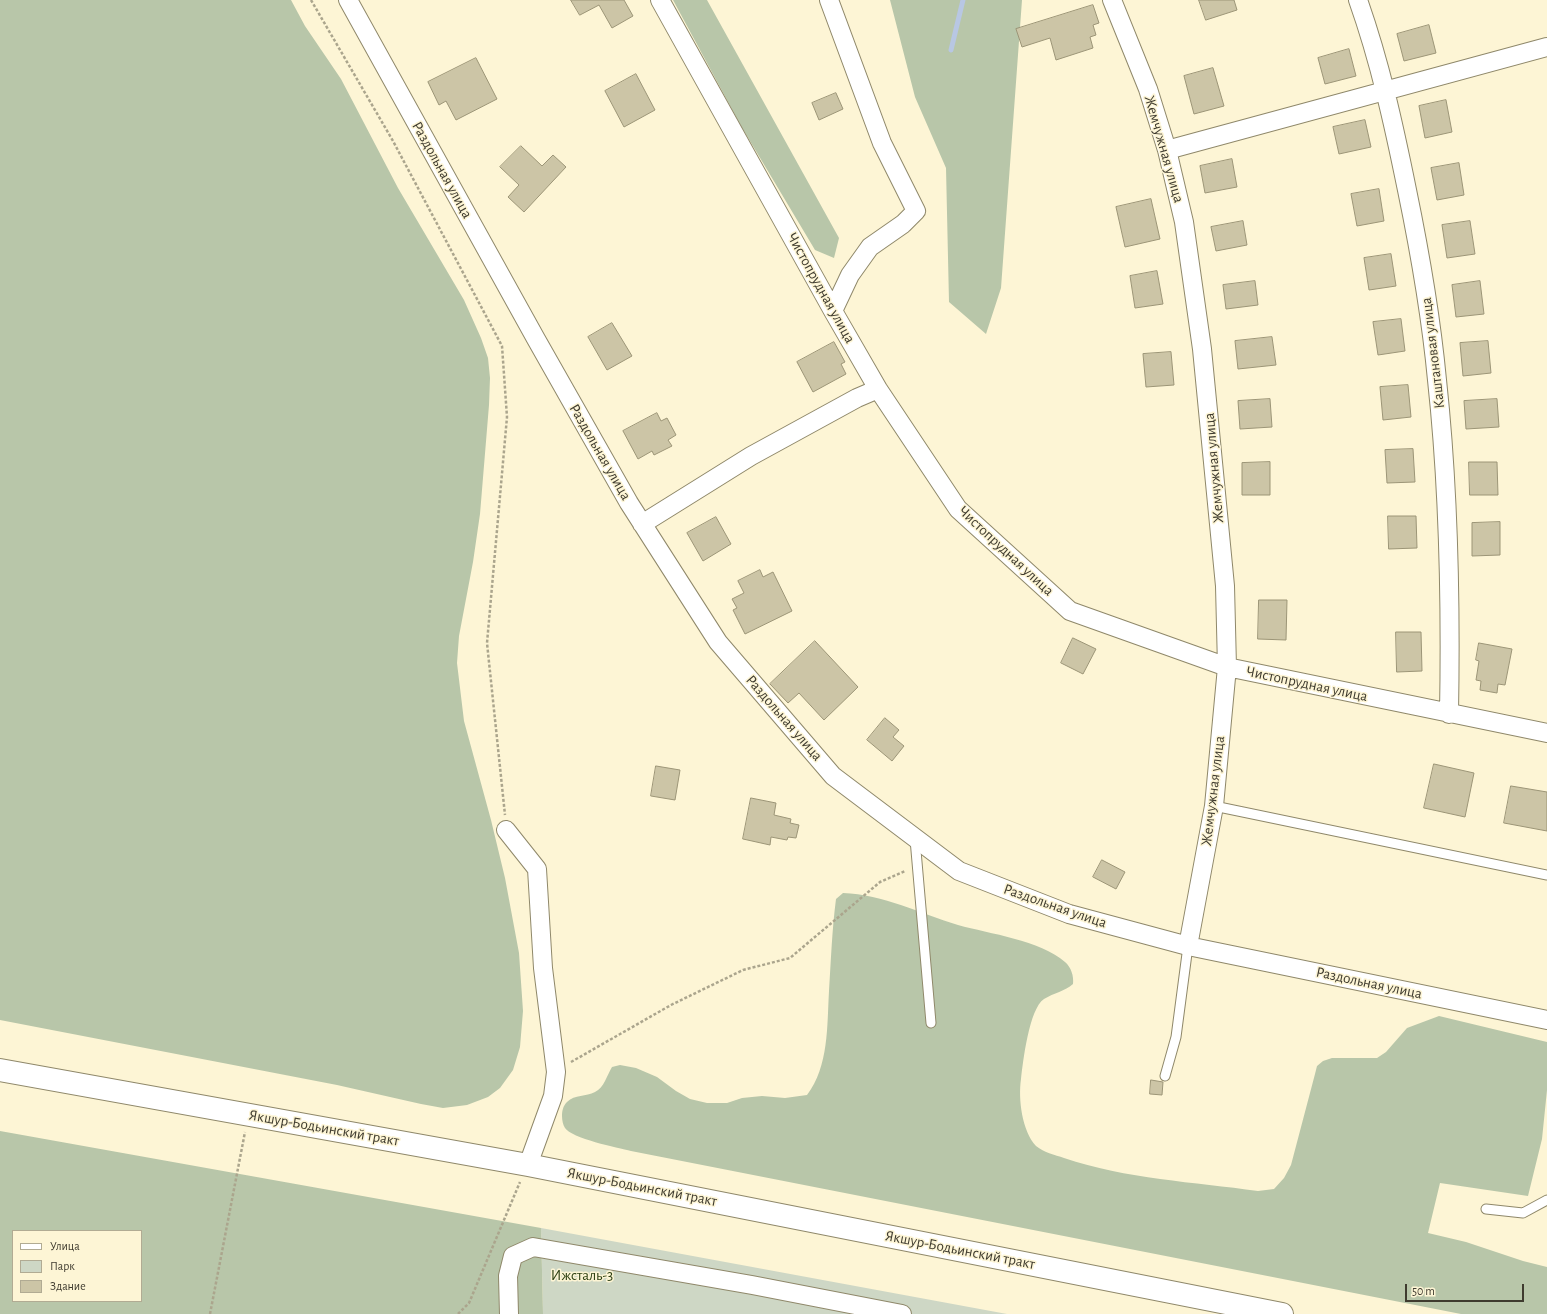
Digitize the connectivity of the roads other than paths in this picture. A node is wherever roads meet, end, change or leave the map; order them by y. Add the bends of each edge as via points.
1 (348, 0) edge
2 (660, 0) edge
3 (829, 0) edge
4 (1112, 0) edge
5 (1358, 0) edge
6 (1547, 47) edge
7 (1386, 91) junction
8 (1167, 150) junction
9 (833, 311) junction
10 (878, 389) junction
11 (642, 524) junction
12 (1227, 668) junction
13 (1449, 714) junction
14 (1547, 734) edge
15 (1214, 806) junction
16 (506, 830) road end
17 (914, 838) junction
18 (1547, 875) edge
19 (1188, 946) junction
20 (1547, 1020) edge
21 (931, 1023) dead end
22 (0, 1070) edge
23 (1165, 1076) dead end
24 (528, 1165) junction
25 (1547, 1198) edge
26 (1486, 1209) dead end
27 (1241, 1310) edge
28 (509, 1314) edge
29 (902, 1314) edge
30 (1282, 1314) edge

1 - 11 street, Раздольная улица
2 - 9 street, Чистопрудная улица
3 - 9 street via 882,143 916,210 903,224 870,247 850,275
4 - 8 street, Жемчужная улица via 1148,89
5 - 7 street, Каштановая улица
6 - 7 street
7 - 8 street
7 - 13 street, Каштановая улица via 1420,255 1438,380 1446,491
8 - 12 street, Жемчужная улица via 1184,222 1202,349 1225,586
9 - 10 street, Чистопрудная улица
10 - 11 street via 751,456
10 - 12 street, Чистопрудная улица via 958,509 1070,611
11 - 17 street, Раздольная улица via 718,642 834,776
12 - 13 street, Чистопрудная улица
12 - 15 street, Жемчужная улица
13 - 14 street, Чистопрудная улица
15 - 18 lane
15 - 19 street, Жемчужная улица
16 - 24 street via 537,869 543,968 556,1072 553,1096
17 - 19 street, Раздольная улица via 959,871 1069,914
17 - 21 lane
19 - 20 street, Раздольная улица
19 - 23 lane via 1176,1037
22 - 24 main road, Якшур-Бодьинский тракт
24 - 27 main road, Якшур-Бодьинский тракт
25 - 26 lane via 1523,1213
27 - 30 main road, Якшур-Бодьинский тракт
28 - 29 street via 508,1276 513,1256 533,1247

